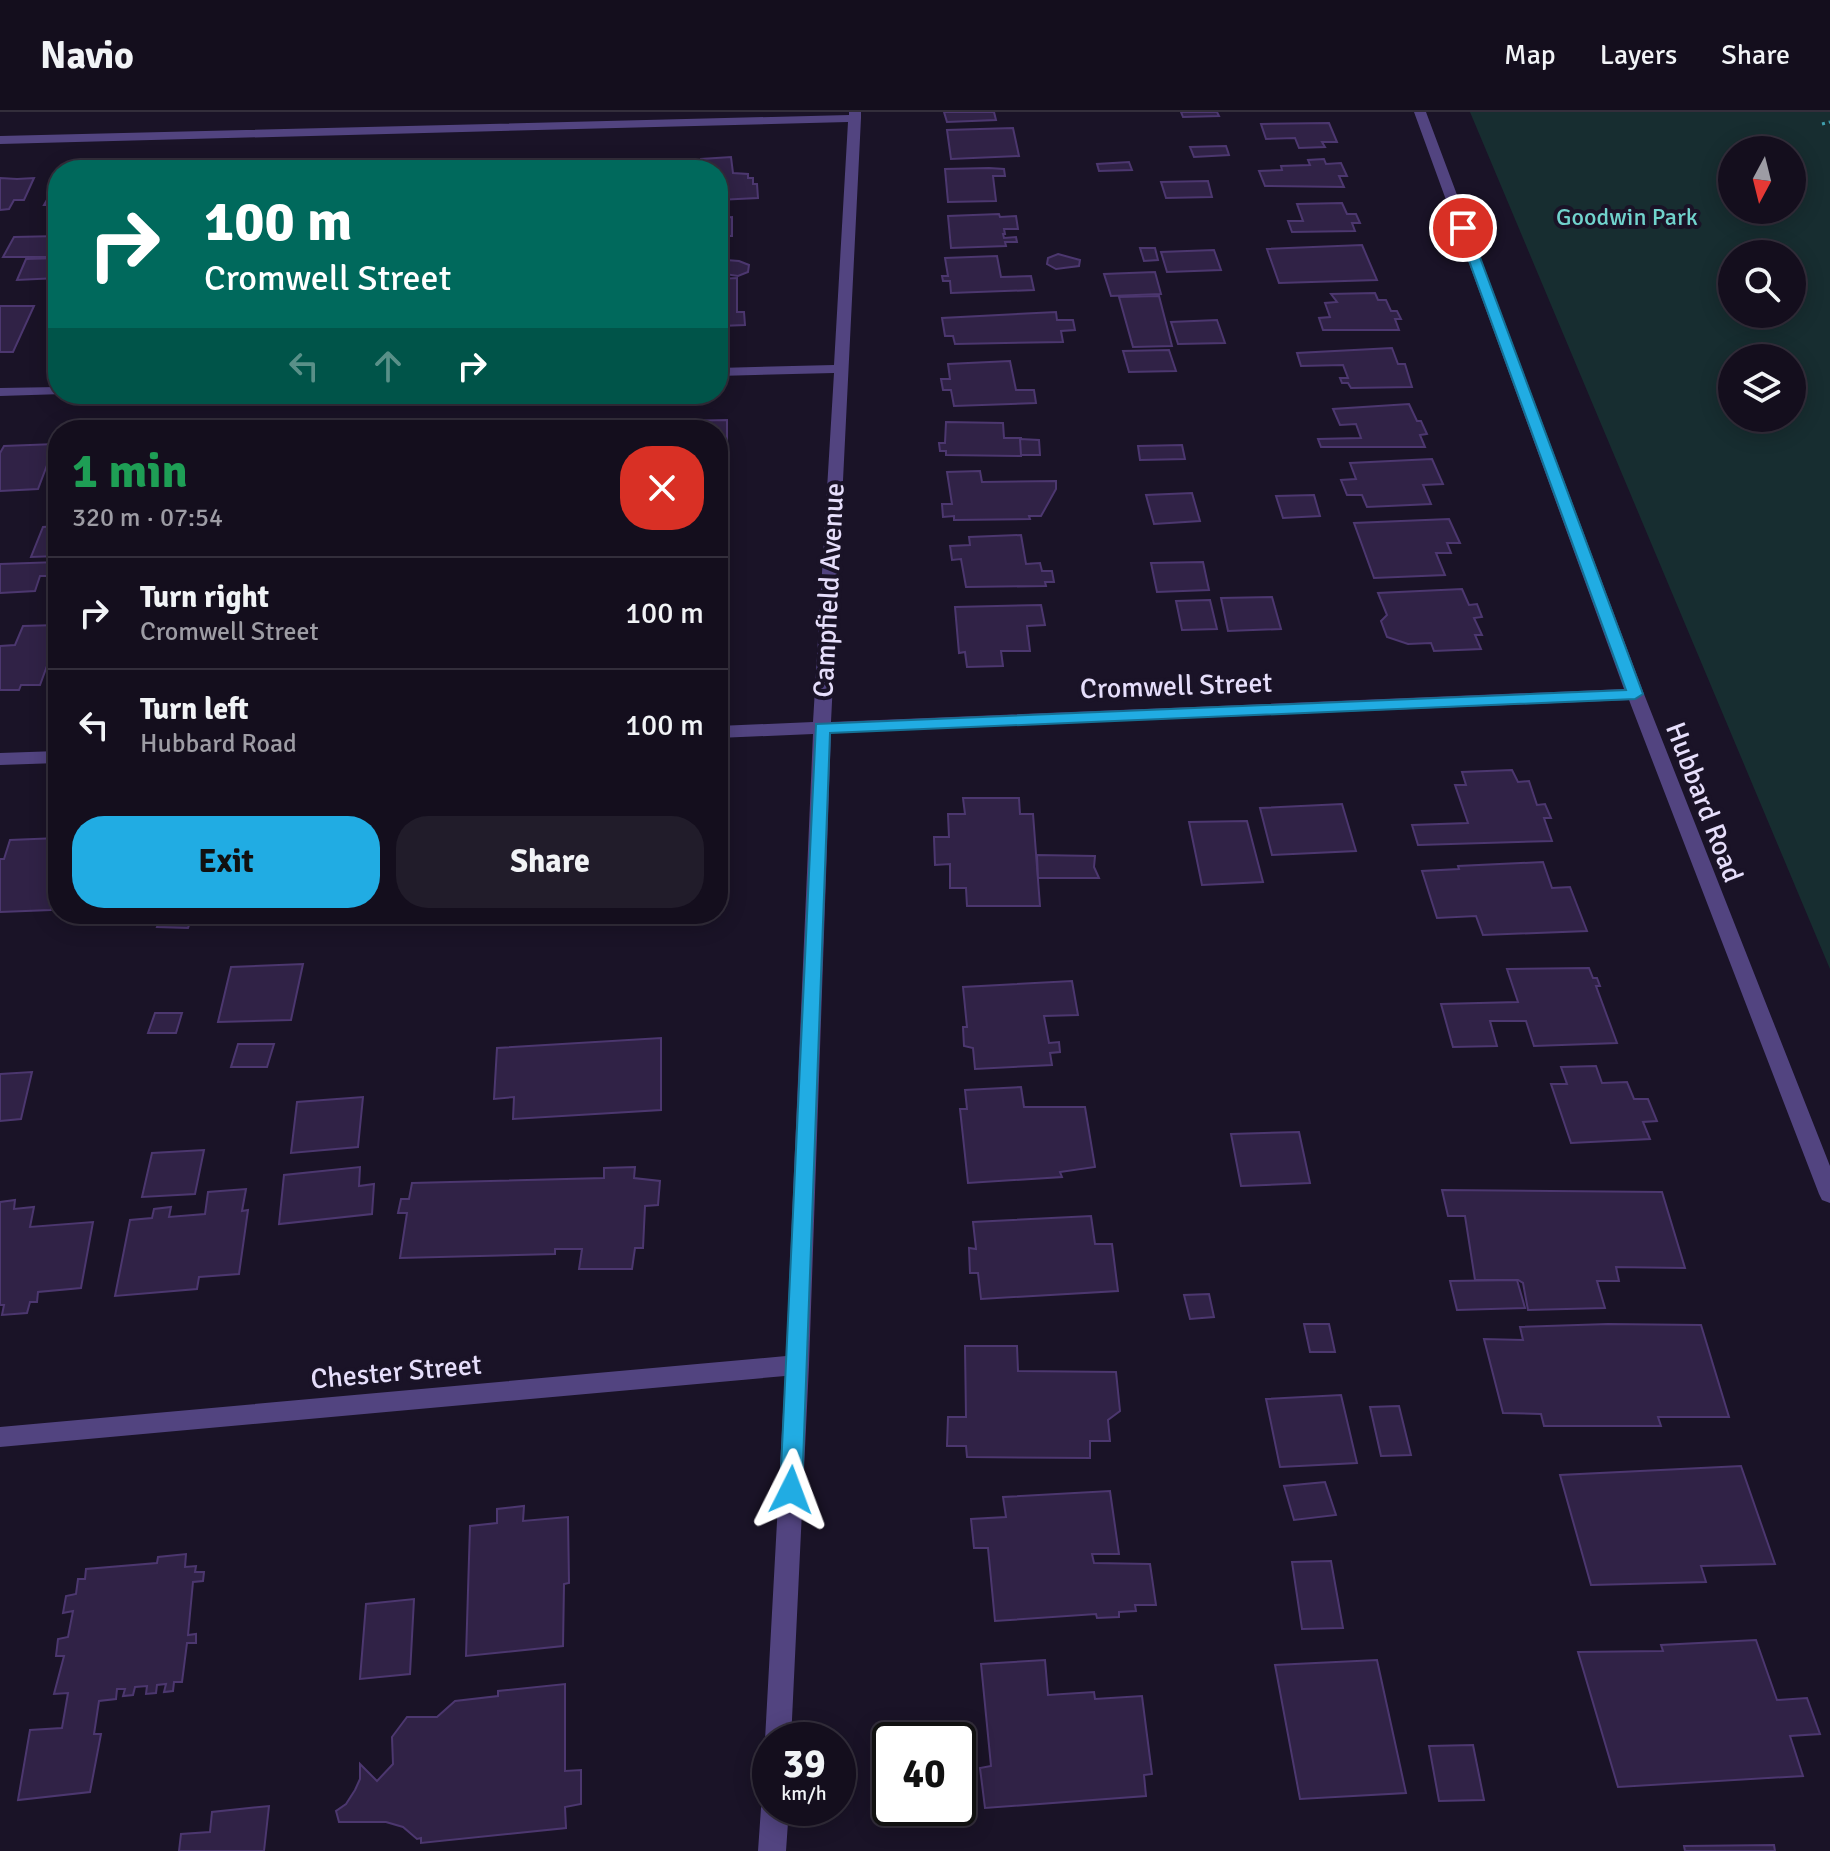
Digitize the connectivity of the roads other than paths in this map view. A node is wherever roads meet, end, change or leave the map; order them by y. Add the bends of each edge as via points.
1 (1420, 112) edge
2 (855, 115) edge
3 (0, 140) edge
4 (839, 369) junction
5 (728, 372) edge
6 (48, 391) edge
7 (0, 392) edge
8 (1635, 694) junction
9 (822, 728) junction
10 (728, 732) edge
11 (48, 757) edge
12 (0, 759) edge
13 (1830, 1194) edge
14 (797, 1365) junction
15 (0, 1437) edge
16 (779, 1722) edge
17 (774, 1826) edge
18 (772, 1851) edge

1 - 8 street, Hubbard Road
2 - 3 street
2 - 4 street, Campfield Avenue
4 - 5 street
4 - 9 street, Campfield Avenue
6 - 7 street
8 - 9 street, Cromwell Street
8 - 13 street, Hubbard Road
9 - 10 street, Cromwell Street
9 - 14 street, Campfield Avenue
11 - 12 street
14 - 15 street, Chester Street
14 - 16 street, Campfield Avenue
17 - 18 street

